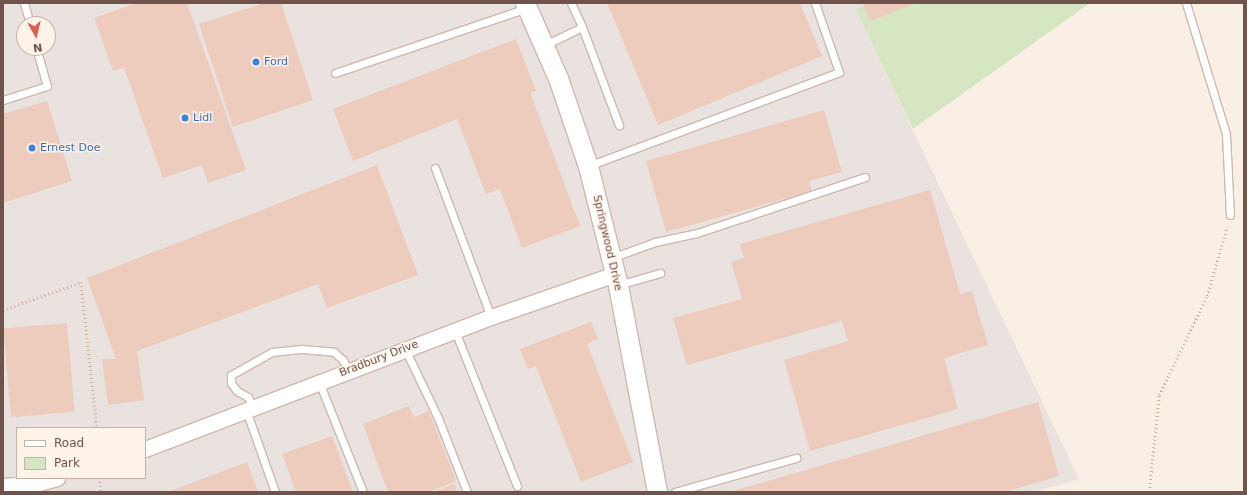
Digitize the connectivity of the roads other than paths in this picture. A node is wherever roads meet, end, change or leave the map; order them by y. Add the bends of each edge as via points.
1 (24, 3) edge
2 (571, 3) edge
3 (815, 3) edge
4 (1186, 3) edge
5 (526, 5) edge
6 (28, 16) edge
7 (582, 27) junction
8 (543, 46) junction
9 (38, 56) edge
10 (335, 73) dead end
11 (3, 100) edge
12 (619, 125) dead end
13 (588, 166) junction
14 (435, 168) dead end
15 (865, 177) dead end
16 (1230, 215) road end
17 (615, 272) junction
18 (660, 273) dead end
19 (491, 317) junction
20 (455, 330) junction
21 (405, 349) junction
22 (348, 371) junction
23 (319, 382) junction
24 (250, 408) junction
25 (146, 449) edge
26 (796, 458) dead end
27 (53, 479) edge
28 (3, 486) edge
29 (518, 486) dead end
30 (275, 492) edge
31 (364, 492) edge
32 (466, 492) edge
33 (657, 492) edge
34 (675, 492) edge

1 - 6 lane
2 - 7 lane
3 - 13 lane via 839,72
4 - 16 lane via 1226,134
5 - 8 street, Springwood Drive
5 - 10 lane
7 - 8 lane
7 - 12 lane
8 - 13 street, Springwood Drive via 558,78
9 - 11 lane via 47,86
13 - 17 street, Springwood Drive
14 - 19 lane
15 - 17 lane via 694,234 655,242
17 - 18 lane
17 - 19 street, Bradbury Drive
17 - 33 street, Springwood Drive
19 - 20 street, Bradbury Drive
20 - 21 street, Bradbury Drive
20 - 29 lane
21 - 22 street, Bradbury Drive
21 - 32 lane via 438,418
22 - 23 street, Bradbury Drive
22 - 24 lane via 343,360 334,352 302,349 272,352 231,375 231,383 237,391 248,397
23 - 24 street, Bradbury Drive
23 - 31 lane
24 - 25 street, Bradbury Drive
24 - 30 lane
26 - 34 lane
27 - 28 street via 35,484

